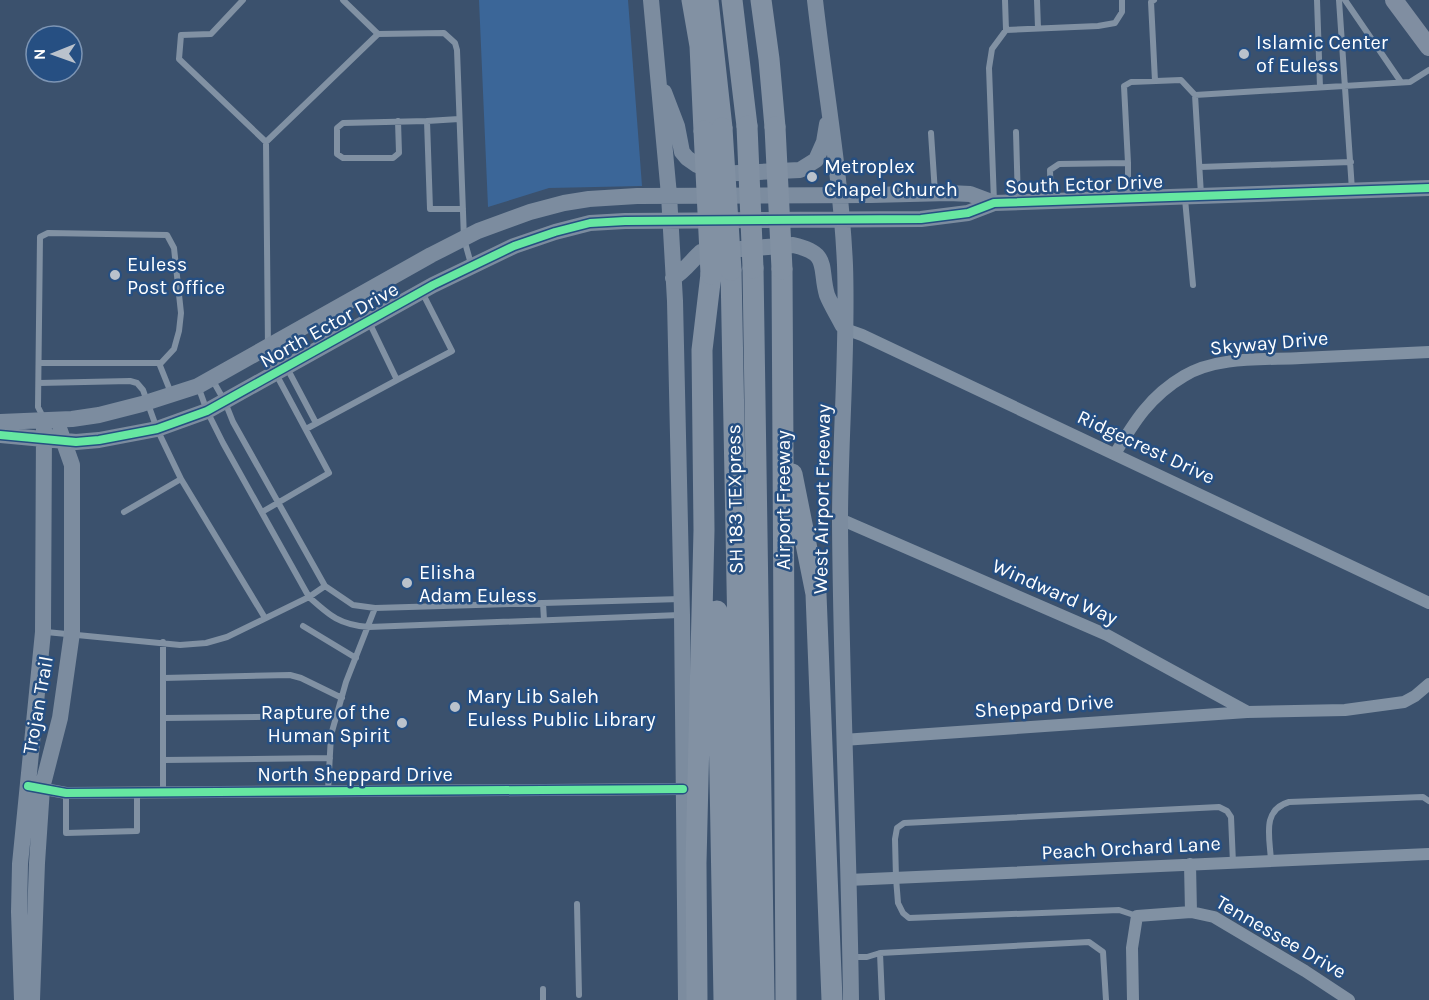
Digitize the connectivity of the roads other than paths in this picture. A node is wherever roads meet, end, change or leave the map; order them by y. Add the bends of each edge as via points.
1 (243, 0) edge
2 (343, 0) edge
3 (651, 0) edge
4 (692, 0) edge
5 (708, 0) edge
6 (732, 0) edge
7 (763, 0) edge
8 (815, 0) edge
9 (1005, 0) edge
10 (1037, 0) edge
11 (1122, 0) edge
12 (1154, 0) edge
13 (1317, 0) edge
14 (1339, 0) edge
15 (1345, 0) edge
16 (1394, 0) edge
17 (1038, 28) junction
18 (1006, 30) junction
19 (378, 34) junction
20 (1429, 46) edge
21 (1429, 70) edge
22 (656, 72) junction
23 (1155, 81) junction
24 (1401, 82) junction
25 (1346, 86) junction
26 (1320, 87) junction
27 (1195, 95) junction
28 (829, 111) junction
29 (459, 119) junction
30 (427, 121) junction
31 (398, 122) junction
32 (713, 129) junction
33 (1016, 132) dead end
34 (931, 133) dead end
35 (266, 142) junction
36 (1351, 162) junction
37 (1128, 163) junction
38 (1200, 167) junction
39 (1429, 188) edge
40 (1353, 190) junction
41 (935, 193) junction
42 (669, 195) junction
43 (840, 195) junction
44 (1193, 196) junction
45 (1128, 199) junction
46 (1051, 201) junction
47 (1018, 202) junction
48 (994, 203) junction
49 (462, 209) junction
50 (671, 220) junction
51 (842, 220) junction
52 (464, 238) junction
53 (472, 267) junction
54 (721, 272) junction
55 (673, 278) junction
56 (1193, 285) dead end
57 (422, 292) junction
58 (358, 297) junction
59 (369, 322) junction
60 (845, 329) junction
61 (268, 348) junction
62 (1429, 352) edge
63 (39, 363) junction
64 (159, 363) junction
65 (281, 371) junction
66 (397, 380) junction
67 (205, 382) junction
68 (39, 384) junction
69 (172, 394) junction
70 (225, 402) junction
71 (147, 403) junction
72 (207, 411) junction
73 (50, 419) junction
74 (0, 422) edge
75 (316, 423) junction
76 (783, 426) junction
77 (157, 429) junction
78 (306, 429) junction
79 (0, 435) edge
80 (44, 439) junction
81 (63, 440) junction
82 (1115, 454) junction
83 (181, 479) junction
84 (279, 503) junction
85 (124, 512) dead end
86 (261, 513) junction
87 (840, 519) junction
88 (325, 586) junction
89 (309, 597) junction
90 (543, 603) junction
91 (1429, 603) edge
92 (682, 607) junction
93 (375, 608) junction
94 (266, 618) junction
95 (543, 620) junction
96 (303, 626) dead end
97 (369, 627) junction
98 (43, 632) junction
99 (72, 633) junction
100 (163, 642) junction
101 (356, 658) junction
102 (163, 678) junction
103 (1429, 684) edge
104 (342, 698) junction
105 (1247, 712) junction
106 (337, 716) junction
107 (164, 718) junction
108 (843, 740) junction
109 (330, 758) junction
110 (164, 760) junction
111 (35, 787) junction
112 (683, 789) junction
113 (328, 791) junction
114 (137, 792) junction
115 (163, 792) junction
116 (66, 793) junction
117 (1429, 801) edge
118 (1423, 854) edge
119 (1271, 861) junction
120 (1233, 863) junction
121 (1190, 864) junction
122 (896, 878) junction
123 (849, 880) junction
124 (578, 904) dead end
125 (1191, 912) junction
126 (1137, 916) junction
127 (880, 953) junction
128 (851, 957) junction
129 (543, 989) dead end
130 (579, 995) dead end
131 (22, 1000) edge
132 (32, 1000) edge
133 (543, 1000) edge
134 (686, 1000) edge
135 (697, 1000) edge
136 (724, 1000) edge
137 (745, 1000) edge
138 (764, 1000) edge
139 (786, 1000) edge
140 (831, 1000) edge
141 (851, 1000) edge
142 (882, 1000) edge
143 (1106, 1000) edge
144 (1133, 1000) edge
145 (1349, 1000) edge

1 - 35 lane via 211,34 181,35 179,59
2 - 19 lane
3 - 22 street
4 - 32 highway
5 - 32 highway
6 - 138 highway, SH 183 TEXpress, bridge via 747,126 753,268
7 - 76 highway, Airport Freeway, bridge via 775,127 782,269
8 - 28 street, West Airport Freeway
9 - 18 lane
10 - 17 lane
11 - 17 lane via 1122,12 1115,23
12 - 23 lane via 1151,2
13 - 26 lane
14 - 25 lane
15 - 24 lane
16 - 20 main road
17 - 18 lane
18 - 48 lane via 992,49 989,68
19 - 29 lane via 450,36 457,50
19 - 35 lane
21 - 24 lane via 1410,82
22 - 28 street via 677,126 682,152 697,165 718,174 800,171 816,160 824,142
22 - 42 street
23 - 27 lane via 1181,80
23 - 37 lane via 1124,86
24 - 25 lane
25 - 26 lane
25 - 36 lane
26 - 27 lane
27 - 38 lane
28 - 43 street, West Airport Freeway
29 - 30 lane
29 - 49 lane
30 - 31 lane
30 - 49 lane via 430,209
31 - 31 lane via 343,123 337,128 337,154 343,158 393,158 399,153
32 - 54 highway, bridge
33 - 47 lane
34 - 41 lane
35 - 61 lane
36 - 38 lane
36 - 40 lane
37 - 45 lane
37 - 46 lane via 1059,164 1050,170
38 - 44 lane
39 - 40 street, South Ector Drive
40 - 44 street, South Ector Drive
41 - 43 street, South Ector Drive
41 - 48 street, South Ector Drive via 970,194
42 - 43 street, South Ector Drive
42 - 50 street
42 - 52 street, North Ector Drive via 564,203
43 - 51 street, West Airport Freeway
44 - 45 street, South Ector Drive
44 - 56 lane
45 - 46 street, South Ector Drive
46 - 47 street, South Ector Drive
47 - 48 street, South Ector Drive
48 - 51 street, South Ector Drive via 968,213 921,219
49 - 52 lane
50 - 51 street, South Ector Drive
50 - 53 street, North Ector Drive via 581,225 514,246
50 - 55 street
51 - 60 street, West Airport Freeway
52 - 53 lane
52 - 58 street, North Ector Drive
53 - 57 street, North Ector Drive
54 - 135 highway via 702,350 704,530 696,863
54 - 136 highway
54 - 137 highway, SH 183 TEXpress
55 - 60 street via 701,252 802,247 817,254 827,294
55 - 92 street
57 - 59 street, North Ector Drive
57 - 66 lane via 452,351
58 - 59 street
58 - 61 street, North Ector Drive
59 - 65 street, North Ector Drive
59 - 66 lane
60 - 82 street, Ridgecrest Drive
60 - 87 street, West Airport Freeway
61 - 65 lane
61 - 67 street, North Ector Drive
62 - 82 street, Skyway Drive via 1234,361 1197,370 1147,405
63 - 64 lane
63 - 64 lane via 40,237 48,233 166,235 174,248 182,313 174,349
63 - 68 lane
64 - 69 lane
65 - 70 street, North Ector Drive
65 - 75 lane
65 - 78 lane
66 - 75 lane
67 - 69 street, North Ector Drive
67 - 70 lane
67 - 72 lane
68 - 71 lane via 130,381 143,390
68 - 73 lane via 38,407
69 - 71 street, North Ector Drive
70 - 72 street, North Ector Drive
70 - 84 lane
71 - 73 street, North Ector Drive via 99,416
71 - 77 lane
72 - 77 street, North Ector Drive
72 - 86 lane
73 - 74 street, North Ector Drive
73 - 80 street, Trojan Trail
73 - 81 street, Trojan Trail
75 - 78 lane
76 - 139 highway, Airport Freeway
76 - 140 highway via 816,594
77 - 81 street, North Ector Drive via 99,440
77 - 83 lane
78 - 84 lane via 329,473
79 - 80 street, North Ector Drive
80 - 81 street, North Ector Drive
80 - 98 street, Trojan Trail
81 - 99 street, Trojan Trail via 72,465
82 - 91 street, Ridgecrest Drive
83 - 85 lane
83 - 94 lane
84 - 86 lane
84 - 88 lane
86 - 89 lane
87 - 105 street, Windward Way via 1107,635
87 - 108 street, West Airport Freeway
88 - 89 lane
88 - 93 lane via 353,605
89 - 94 lane
89 - 97 lane via 329,615 350,626
90 - 92 lane
90 - 93 lane
90 - 95 lane
92 - 95 lane
92 - 112 street
93 - 97 lane
94 - 100 lane via 206,643
95 - 97 lane
96 - 101 lane
97 - 101 lane
98 - 99 lane
98 - 111 street, Trojan Trail
99 - 100 lane
99 - 111 street, Trojan Trail via 60,718
100 - 102 lane
101 - 104 lane
102 - 104 lane via 290,675
102 - 107 lane
103 - 105 street, Sheppard Drive via 1404,702 1386,705
104 - 106 lane
105 - 108 street, Sheppard Drive
106 - 107 lane
106 - 109 lane
107 - 110 lane
108 - 123 street, West Airport Freeway
109 - 110 lane
109 - 113 lane
110 - 115 lane
111 - 116 street, North Sheppard Drive
111 - 131 street, Trojan Trail via 20,864
111 - 132 street, Trojan Trail via 38,846
112 - 113 street, North Sheppard Drive
112 - 134 street
113 - 115 street, North Sheppard Drive
114 - 115 street, North Sheppard Drive
114 - 116 street, North Sheppard Drive
114 - 116 lane via 137,831 66,832
117 - 119 lane via 1422,796 1280,805 1270,817
118 - 119 street, Peach Orchard Lane
119 - 120 street, Peach Orchard Lane
120 - 121 street, Peach Orchard Lane
120 - 122 lane via 1231,817 1219,807 1092,812 904,823 897,828 895,839
121 - 122 street, Peach Orchard Lane
121 - 125 street
122 - 123 street, Peach Orchard Lane
122 - 126 lane via 898,903 903,913 913,919 1119,910
123 - 128 street, West Airport Freeway
124 - 130 lane
125 - 126 street
125 - 145 street, Tennessee Drive via 1214,917
126 - 144 street via 1132,948
127 - 128 lane
127 - 142 lane
127 - 143 lane via 1089,942 1103,952
128 - 141 street, West Airport Freeway
129 - 133 lane

